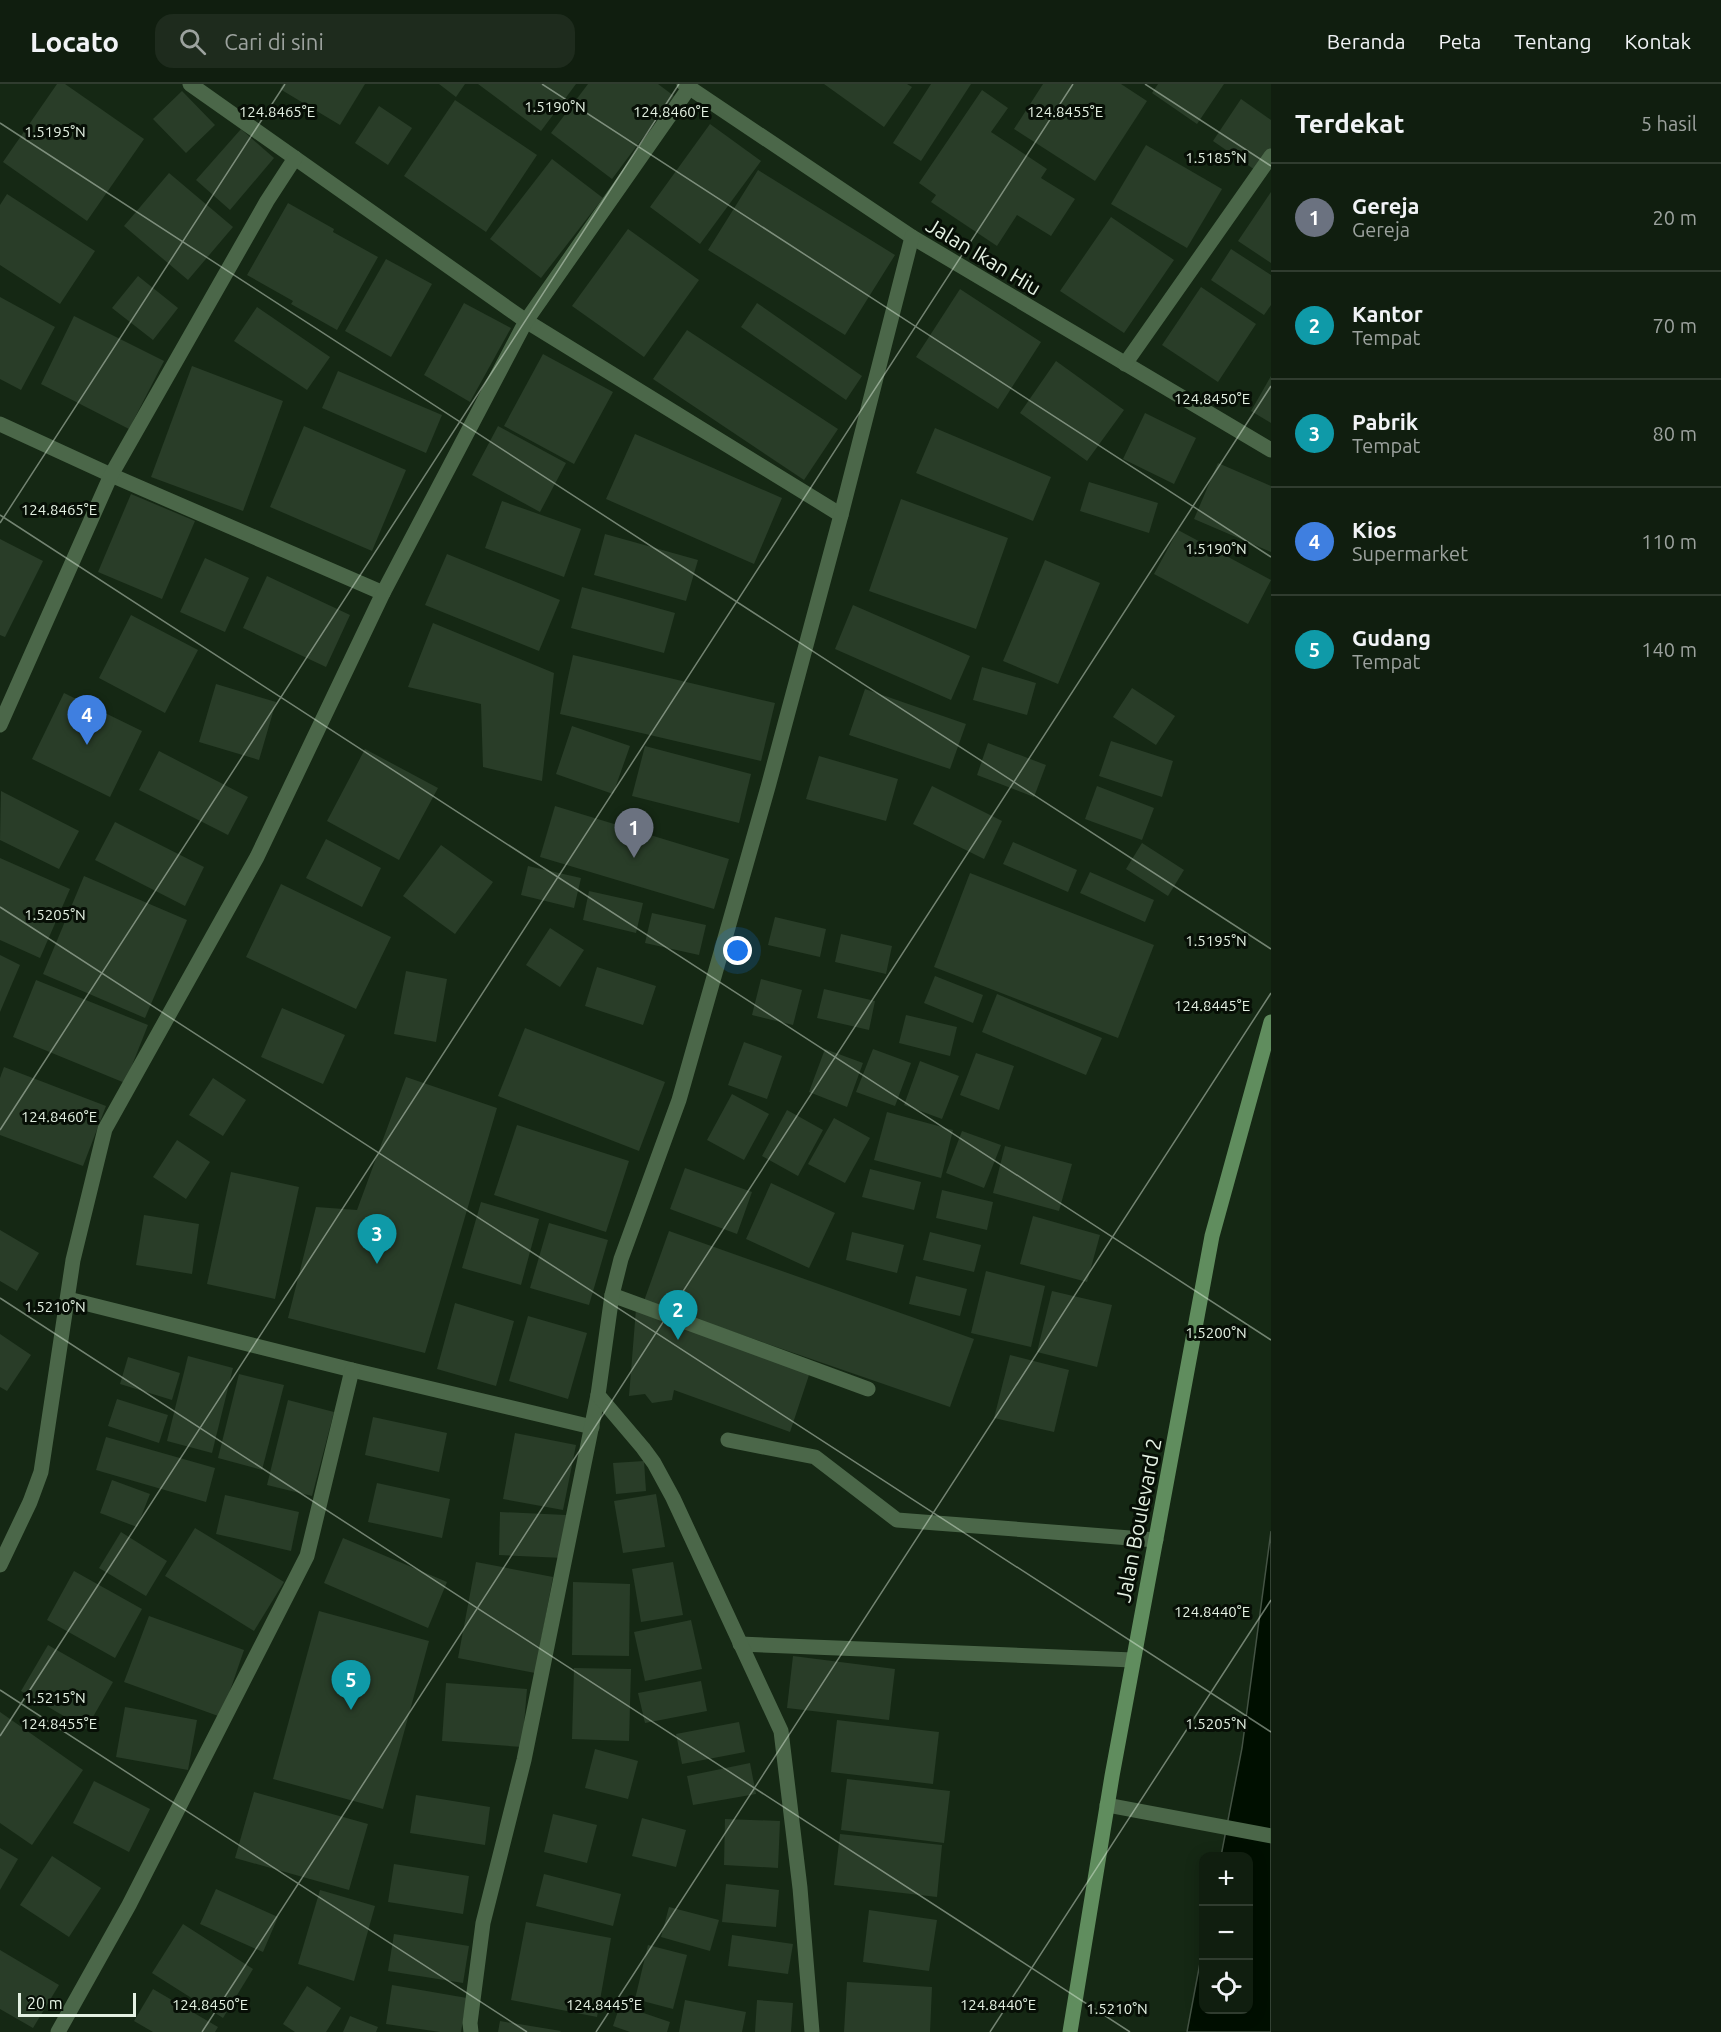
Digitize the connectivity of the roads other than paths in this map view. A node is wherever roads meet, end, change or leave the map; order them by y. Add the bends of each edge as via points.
1 (190, 84) edge
2 (686, 86) edge
3 (1271, 156) edge
4 (295, 158) junction
5 (912, 237) junction
6 (526, 321) junction
7 (1125, 364) junction
8 (0, 424) edge
9 (1271, 450) edge
10 (111, 475) junction
11 (841, 515) junction
12 (382, 593) junction
13 (0, 725) edge
14 (1271, 1022) edge
15 (612, 1295) junction
16 (68, 1299) junction
17 (352, 1370) junction
18 (868, 1389) dead end
19 (598, 1395) junction
20 (592, 1427) junction
21 (728, 1440) dead end
22 (1156, 1540) junction
23 (0, 1565) edge
24 (740, 1644) junction
25 (1133, 1660) junction
26 (1107, 1805) junction
27 (1271, 1836) edge
28 (58, 2032) edge
29 (471, 2032) edge
30 (812, 2032) edge
31 (1070, 2032) edge

1 - 4 street
2 - 5 street, Jalan Ikan Hiu
2 - 6 street
3 - 7 street
4 - 6 street
4 - 10 street
5 - 7 street, Jalan Ikan Hiu
5 - 11 street
6 - 11 street
6 - 12 street
7 - 9 street, Jalan Ikan Hiu
8 - 10 street
10 - 12 street
10 - 13 street
11 - 15 street via 679,1100 621,1259
12 - 16 street via 257,857 105,1129 73,1260
14 - 22 main road, Jalan Boulevard 2 via 1212,1236
15 - 18 street
15 - 19 street
16 - 17 street
16 - 23 street via 41,1472
17 - 20 street
17 - 28 street via 307,1556 129,1905
19 - 20 street
19 - 24 street via 654,1463
20 - 29 street via 524,1760 483,1923
21 - 22 street via 814,1457 897,1520
22 - 25 main road, Jalan Boulevard 2
24 - 25 street
24 - 30 street via 781,1731 801,1888
25 - 26 main road, Jalan Boulevard 2
26 - 27 street
26 - 31 main road, Jalan Boulevard 2

